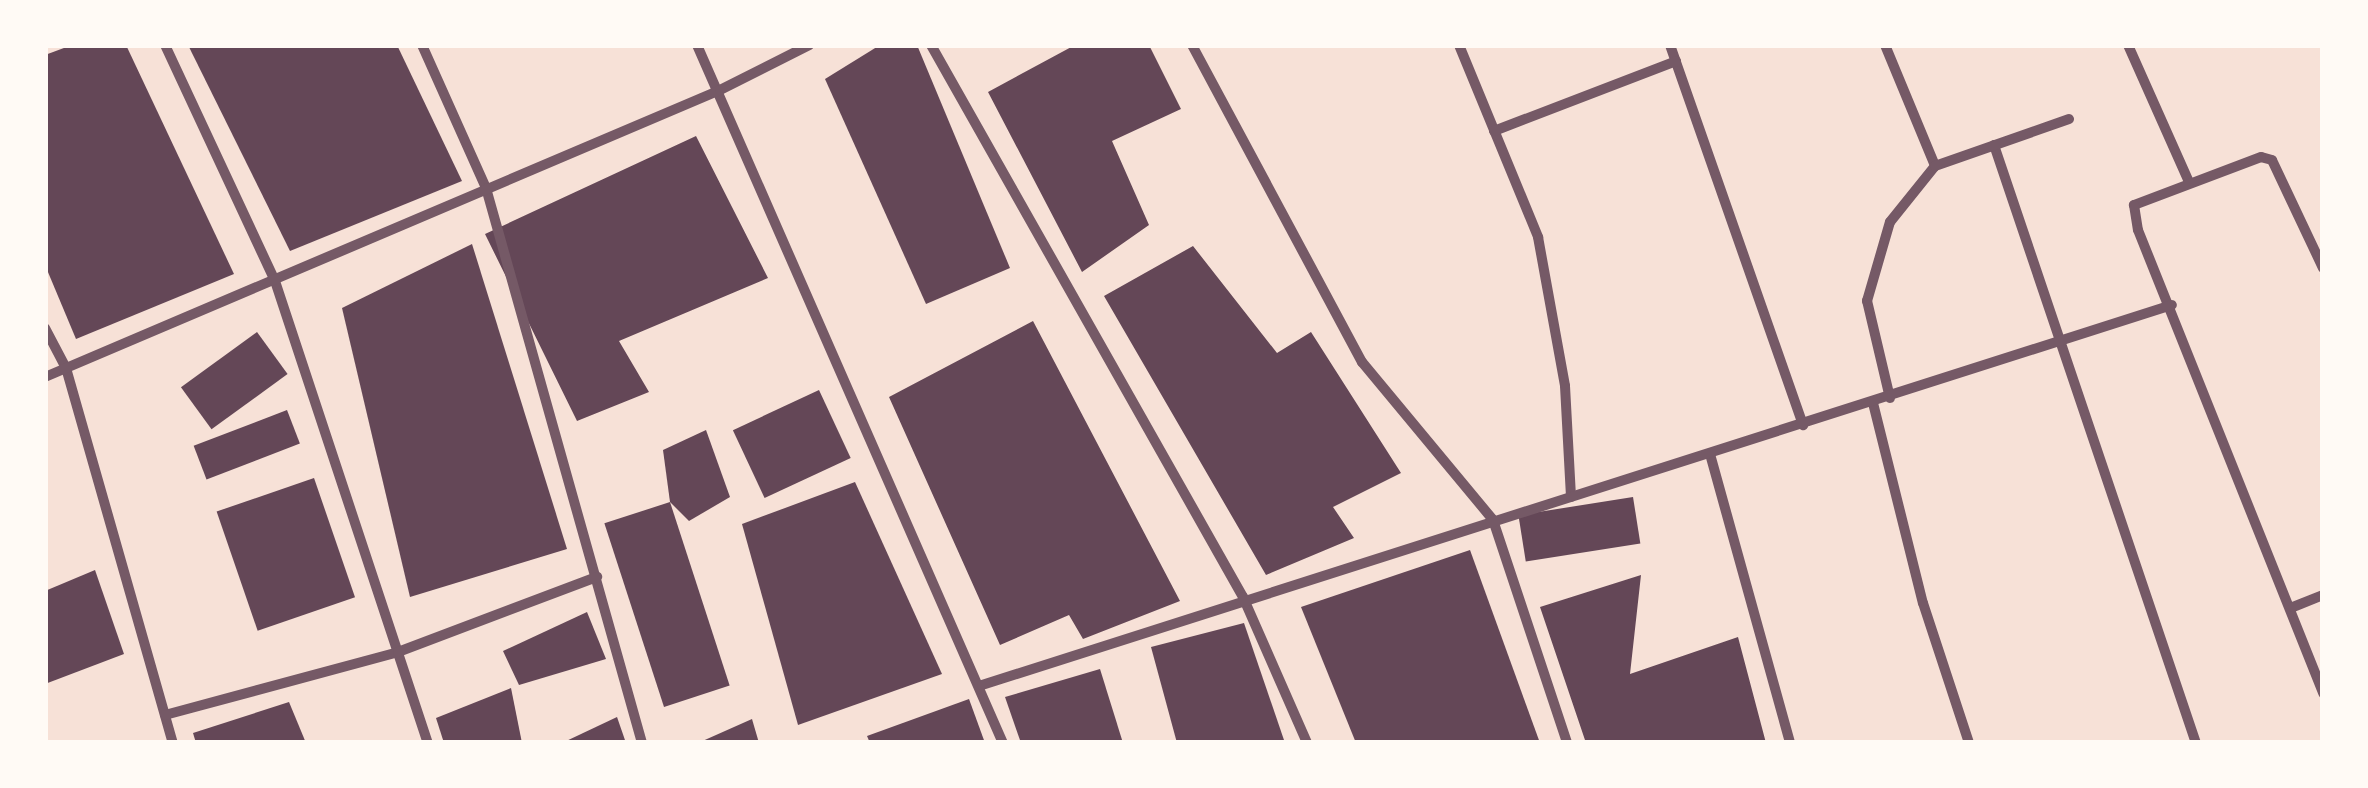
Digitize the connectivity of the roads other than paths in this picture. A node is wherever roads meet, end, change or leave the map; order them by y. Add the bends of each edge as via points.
1 (165, 45) edge
2 (422, 45) edge
3 (697, 45) edge
4 (809, 45) edge
5 (931, 45) edge
6 (1192, 45) edge
7 (1459, 45) edge
8 (1670, 45) edge
9 (1885, 45) edge
10 (2128, 45) edge
11 (1676, 61) junction
12 (720, 90) junction
13 (2070, 119) dead end
14 (1494, 132) junction
15 (1994, 145) junction
16 (1935, 166) junction
17 (2189, 182) junction
18 (486, 188) junction
19 (2323, 268) edge
20 (275, 281) junction
21 (2172, 305) junction
22 (45, 328) edge
23 (2061, 345) junction
24 (66, 368) junction
25 (45, 377) edge
26 (1890, 398) junction
27 (1874, 403) junction
28 (1802, 426) junction
29 (1710, 454) junction
30 (1571, 497) junction
31 (1493, 520) junction
32 (597, 577) junction
33 (2323, 595) edge
34 (1243, 596) junction
35 (2293, 607) junction
36 (398, 652) junction
37 (982, 685) junction
38 (2323, 693) edge
39 (165, 715) junction
40 (174, 743) edge
41 (428, 743) edge
42 (642, 743) edge
43 (1003, 743) edge
44 (1307, 743) edge
45 (1567, 743) edge
46 (1790, 743) edge
47 (1968, 743) edge
48 (2196, 743) edge

1 - 20 street
2 - 18 street
3 - 12 street
4 - 12 street
5 - 34 street
6 - 31 street via 1362,362
7 - 14 street
8 - 11 street
9 - 16 street
10 - 17 street
11 - 14 street
11 - 28 street
12 - 18 street
12 - 37 street
13 - 15 street
14 - 30 street via 1538,238 1564,386
15 - 16 street
15 - 23 street
16 - 26 street via 1890,222 1867,300
17 - 19 street via 2261,157 2272,160
17 - 21 street via 2134,206
18 - 20 street
18 - 32 street
20 - 24 street
20 - 36 street
21 - 23 street
21 - 35 street
22 - 24 street
23 - 26 street
23 - 48 street
24 - 25 street
24 - 39 street
26 - 27 street
27 - 28 street
27 - 47 street via 1923,602
28 - 29 street
29 - 30 street
29 - 46 street
30 - 31 street
31 - 34 street
31 - 45 street
32 - 36 street
32 - 42 street
33 - 35 street
34 - 37 street
34 - 44 street
35 - 38 street
36 - 39 street
36 - 41 street
37 - 43 street
39 - 40 street

